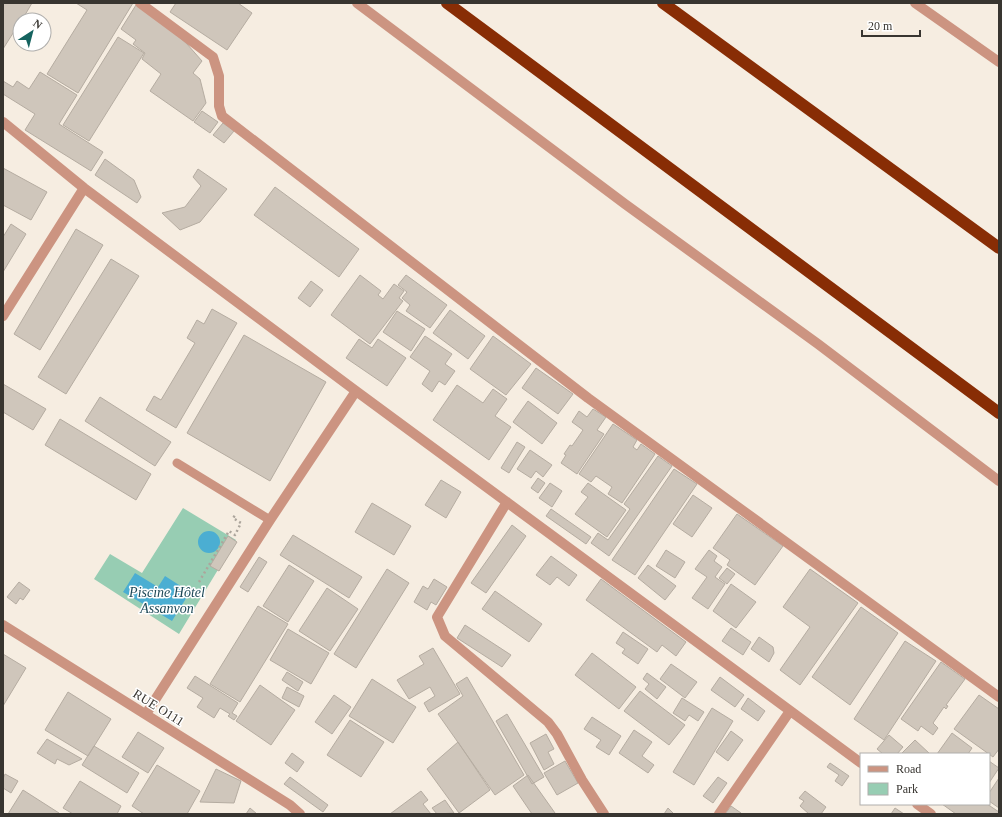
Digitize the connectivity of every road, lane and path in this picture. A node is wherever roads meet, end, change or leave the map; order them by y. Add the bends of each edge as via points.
1 (140, 3) edge
2 (357, 3) edge
3 (447, 3) edge
4 (663, 3) edge
5 (915, 3) edge
6 (999, 62) edge
7 (3, 122) edge
8 (84, 188) junction
9 (999, 248) edge
10 (3, 316) edge
11 (356, 391) junction
12 (999, 413) edge
13 (177, 463) dead end
14 (999, 481) edge
15 (507, 502) junction
16 (242, 503) junction
17 (270, 520) junction
18 (198, 582) dead end
19 (3, 625) edge
20 (999, 697) edge
21 (790, 711) junction
22 (146, 714) junction
23 (860, 762) edge
24 (918, 805) edge
25 (300, 814) edge
26 (604, 814) edge
27 (719, 814) edge
28 (931, 814) edge

1 - 20 street via 213,57 219,76 219,106 222,116 588,398
2 - 14 street
3 - 12 highway
4 - 9 highway
5 - 6 street
7 - 8 street
8 - 10 street
8 - 11 street
11 - 15 street
11 - 17 street
13 - 16 lane
15 - 21 street
15 - 26 street via 437,617 446,636 548,722
16 - 17 lane
16 - 18 path via 233,518 241,523 235,535 229,531
17 - 22 street
19 - 22 street, RUE O111
21 - 23 street
21 - 27 street
22 - 25 street, RUE O111 via 290,805
24 - 28 street

